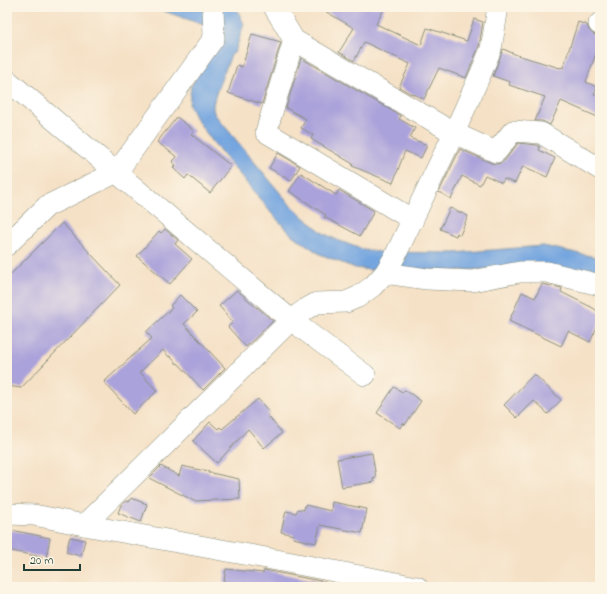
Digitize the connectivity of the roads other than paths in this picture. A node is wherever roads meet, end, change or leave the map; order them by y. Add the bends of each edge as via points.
1 (213, 7) edge
2 (274, 7) edge
3 (498, 7) edge
4 (294, 40) junction
5 (7, 80) edge
6 (454, 133) junction
7 (600, 170) edge
8 (117, 172) junction
9 (413, 220) junction
10 (7, 245) edge
11 (385, 273) junction
12 (600, 285) edge
13 (291, 320) junction
14 (364, 375) dead end
15 (7, 514) edge
16 (84, 525) junction
17 (388, 584) edge
18 (417, 587) edge

1 - 8 street via 214,38
2 - 4 street
3 - 6 street via 491,49
4 - 6 street
4 - 9 street via 266,132
5 - 8 street
6 - 7 street via 496,152 514,131 541,133
6 - 9 street
8 - 10 street via 47,206
8 - 13 street
9 - 11 street
11 - 12 street via 427,279 472,281 520,272 547,272
11 - 13 street via 373,286 358,296 346,302 317,303
13 - 14 street
13 - 16 street
15 - 16 street via 34,515
16 - 17 street via 266,558
17 - 18 street

